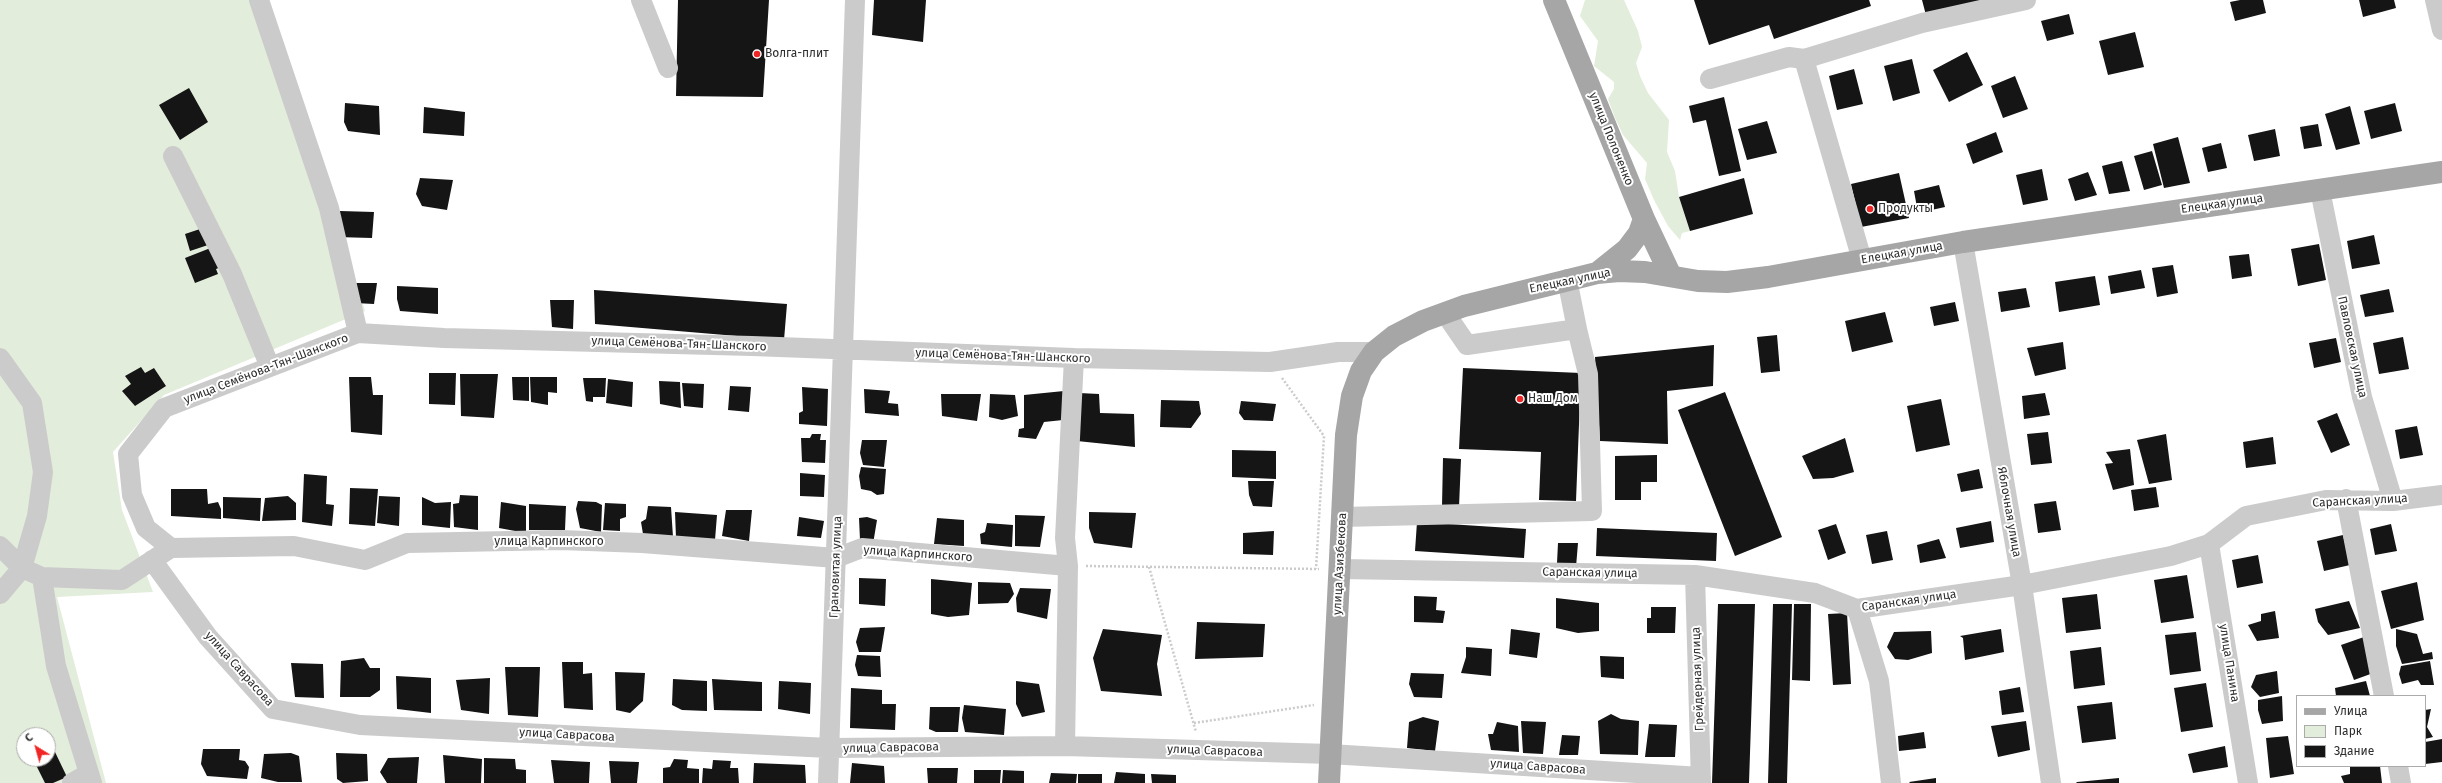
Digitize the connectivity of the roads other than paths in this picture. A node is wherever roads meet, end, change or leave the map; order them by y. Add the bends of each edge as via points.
1 (259, 0) edge
2 (641, 0) edge
3 (855, 0) edge
4 (1554, 0) edge
5 (2026, 0) edge
6 (2435, 0) edge
7 (2442, 30) edge
8 (1804, 59) junction
9 (668, 68) dead end
10 (1710, 79) dead end
11 (173, 156) dead end
12 (2442, 172) edge
13 (2320, 190) junction
14 (1644, 219) junction
15 (1963, 242) junction
16 (1862, 260) junction
17 (1597, 273) junction
18 (1671, 276) junction
19 (1567, 279) junction
20 (1446, 313) junction
21 (1577, 329) junction
22 (358, 333) junction
23 (842, 350) junction
24 (1374, 352) junction
25 (0, 358) edge
26 (1074, 358) junction
27 (270, 367) junction
28 (2442, 495) edge
29 (2346, 499) junction
30 (2393, 501) junction
31 (1342, 517) junction
32 (2209, 544) junction
33 (0, 546) edge
34 (171, 548) junction
35 (836, 558) junction
36 (152, 560) junction
37 (1068, 566) junction
38 (22, 568) junction
39 (1340, 569) junction
40 (1696, 575) junction
41 (42, 578) junction
42 (2022, 585) junction
43 (0, 594) edge
44 (1857, 608) junction
45 (2384, 695) edge
46 (1065, 746) junction
47 (829, 748) junction
48 (1330, 754) junction
49 (2398, 767) edge
50 (84, 780) edge
51 (1701, 780) edge
52 (828, 783) edge
53 (1329, 783) edge
54 (1891, 783) edge
55 (2051, 783) edge
56 (2248, 783) edge
57 (2401, 783) edge

1 - 22 street via 330,208
2 - 9 street
3 - 23 street, Грановитая улица
4 - 14 main road, улица Полоненко
5 - 8 street via 1922,23
6 - 7 street
8 - 10 street via 1788,57
8 - 16 street
11 - 27 street via 232,274
12 - 13 main road, Елецкая улица
13 - 15 main road, Елецкая улица
13 - 30 street, Павловская улица via 2362,397
14 - 17 main road via 1639,233 1627,249
14 - 18 main road, улица Полоненко
15 - 16 main road, Елецкая улица
15 - 42 street, Яблочная улица
16 - 18 main road, Елецкая улица via 1727,282 1698,281
17 - 18 main road, Елецкая улица via 1646,272
17 - 19 main road, Елецкая улица
19 - 20 main road, Елецкая улица
19 - 21 street
20 - 21 street via 1467,345
20 - 24 main road, Елецкая улица via 1394,336
21 - 31 street via 1588,374 1592,511
22 - 23 street, улица Семёнова-Тян-Шанского
22 - 27 street, улица Семёнова-Тян-Шанского
23 - 26 street, улица Семёнова-Тян-Шанского
23 - 35 street, Грановитая улица
24 - 26 street, улица Семёнова-Тян-Шанского via 1338,352 1270,362
24 - 31 main road, улица Азизбекова via 1361,371 1352,396 1346,436
25 - 38 street via 32,403 43,472 37,516
26 - 37 street via 1065,538
27 - 34 street, улица Семёнова-Тян-Шанского via 164,408 128,454 132,495 146,528
28 - 30 street, Саранская улица
29 - 30 street, Саранская улица
29 - 32 street, Саранская улица via 2326,500 2246,516
29 - 45 street
31 - 39 main road, улица Азизбекова
32 - 42 street, Саранская улица via 2171,556
32 - 56 street, улица Панина
33 - 38 street
34 - 35 street, улица Карпинского via 294,546 365,560 407,543 562,540 642,543
34 - 36 street
35 - 37 street, улица Карпинского via 862,548
35 - 47 street, Грановитая улица
36 - 41 street via 122,580
36 - 47 street, улица Саврасова via 208,637 273,709 360,725
37 - 46 street
38 - 41 street
38 - 43 street
39 - 40 street, Саранская улица
39 - 48 main road, улица Азизбекова
40 - 44 street, Саранская улица via 1816,593
40 - 51 street, Грейдерная улица
41 - 50 street via 56,666
42 - 44 street, Саранская улица
42 - 55 street, Яблочная улица
44 - 54 street via 1879,681
46 - 47 street, улица Саврасова
46 - 48 street, улица Саврасова
47 - 52 street, Грановитая улица
48 - 51 street, улица Саврасова
48 - 53 main road, улица Азизбекова
49 - 57 street

